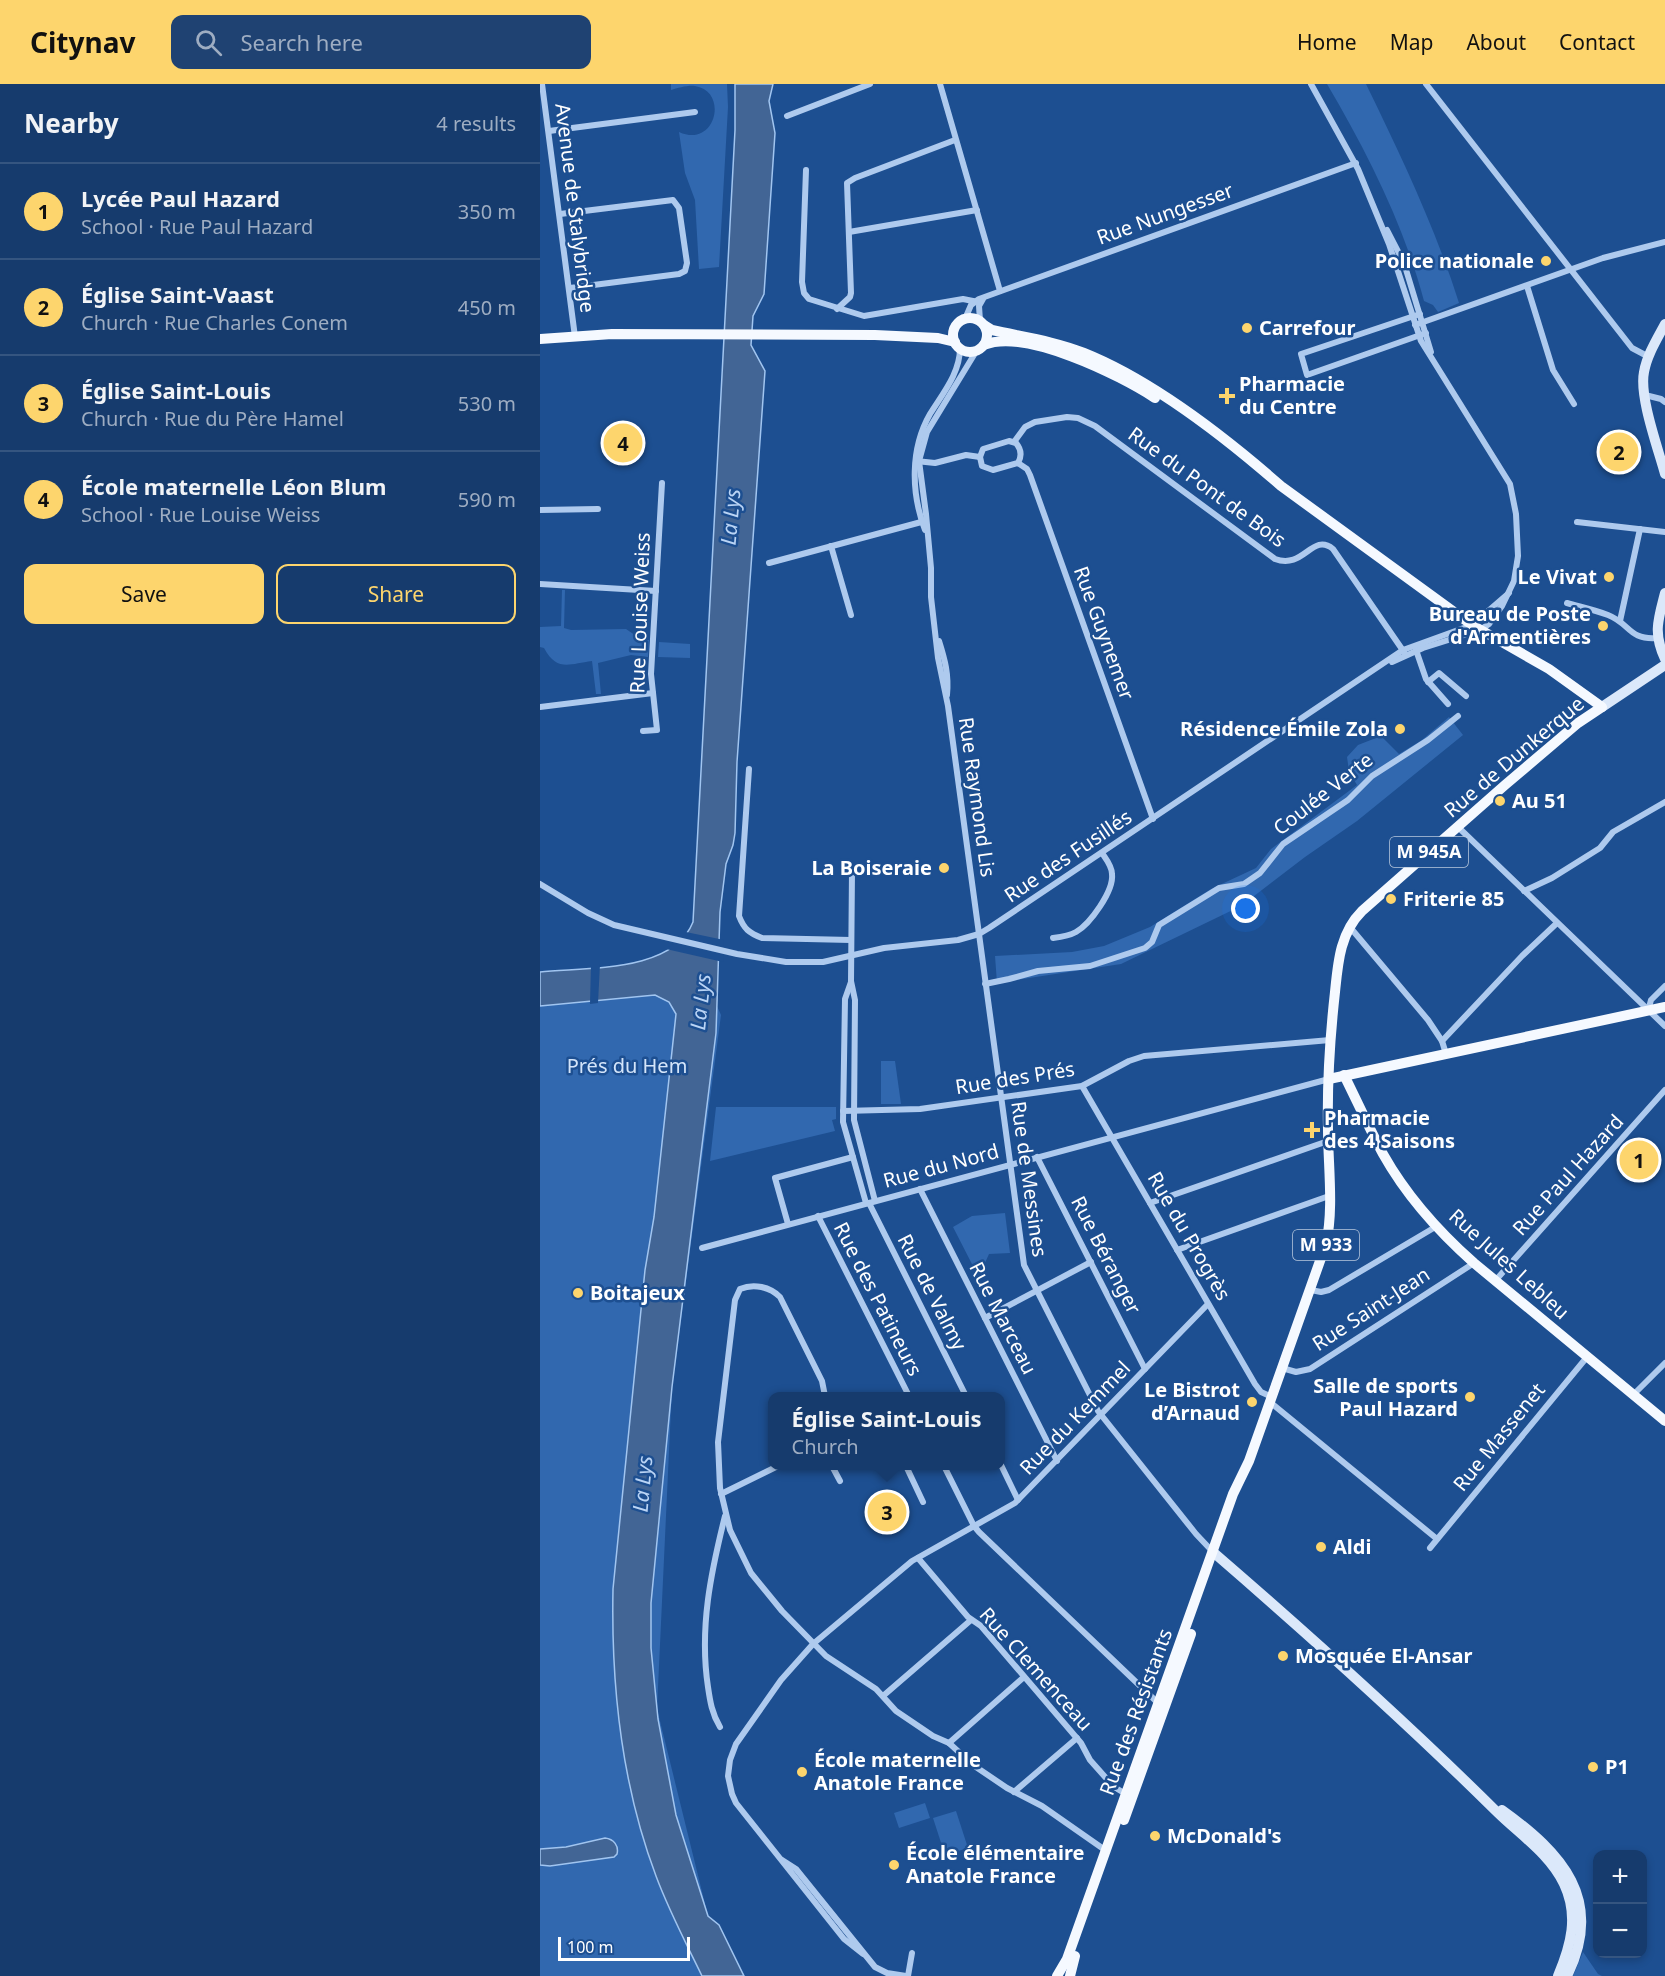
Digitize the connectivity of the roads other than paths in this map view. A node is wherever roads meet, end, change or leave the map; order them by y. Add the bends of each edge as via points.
1 (542, 84) edge
2 (870, 84) edge
3 (939, 84) edge
4 (1311, 84) edge
5 (1426, 84) edge
6 (695, 112) dead end
7 (787, 116) dead end
8 (549, 131) junction
9 (956, 140) junction
10 (1356, 163) junction
11 (806, 170) dead end
12 (976, 210) junction
13 (1376, 211) junction
14 (560, 214) junction
15 (849, 232) junction
16 (1665, 242) edge
17 (1573, 270) junction
18 (1527, 286) junction
19 (570, 288) junction
20 (1000, 291) junction
21 (978, 302) junction
22 (837, 309) junction
23 (1420, 314) junction
24 (1413, 316) junction
25 (965, 319) junction
26 (982, 323) junction
27 (1423, 323) junction
28 (1665, 324) edge
29 (1415, 325) junction
30 (956, 327) junction
31 (540, 331) edge
32 (575, 334) junction
33 (875, 335) junction
34 (1422, 335) junction
35 (540, 339) edge
36 (958, 345) junction
37 (981, 347) junction
38 (1648, 357) junction
39 (1644, 395) junction
40 (1665, 402) edge
41 (1574, 404) dead end
42 (1014, 442) junction
43 (980, 457) junction
44 (917, 461) junction
45 (1018, 463) junction
46 (1665, 474) edge
47 (662, 483) dead end
48 (1281, 486) junction
49 (598, 509) dead end
50 (540, 510) edge
51 (924, 521) junction
52 (1577, 522) dead end
53 (1640, 529) junction
54 (1665, 532) edge
55 (831, 546) junction
56 (769, 562) dead end
57 (540, 584) edge
58 (656, 591) junction
59 (1665, 593) edge
60 (1567, 603) dead end
61 (850, 615) dead end
62 (1620, 621) junction
63 (1476, 628) junction
64 (1661, 643) edge
65 (1415, 648) junction
66 (1404, 653) junction
67 (1665, 659) edge
68 (1665, 665) edge
69 (1433, 668) dead end
70 (1439, 673) junction
71 (1428, 682) junction
72 (653, 693) junction
73 (1466, 696) dead end
74 (1448, 704) dead end
75 (540, 707) edge
76 (1602, 707) junction
77 (1458, 716) dead end
78 (643, 731) dead end
79 (749, 769) dead end
80 (1665, 802) edge
81 (1153, 819) junction
82 (1458, 827) junction
83 (1102, 853) junction
84 (852, 871) dead end
85 (540, 884) edge
86 (1524, 891) junction
87 (1557, 923) junction
88 (1349, 926) junction
89 (979, 934) junction
90 (1053, 938) dead end
91 (852, 940) junction
92 (852, 956) junction
93 (852, 981) junction
94 (985, 984) junction
95 (1665, 986) edge
96 (1665, 1007) edge
97 (1648, 1011) junction
98 (1665, 1026) edge
99 (1330, 1040) junction
100 (1442, 1041) junction
101 (1446, 1054) junction
102 (1344, 1075) junction
103 (1329, 1079) junction
104 (1082, 1086) junction
105 (1665, 1090) edge
106 (1000, 1097) junction
107 (843, 1111) junction
108 (853, 1111) junction
109 (1112, 1137) junction
110 (1328, 1141) junction
111 (853, 1157) junction
112 (1037, 1157) junction
113 (1010, 1164) junction
114 (920, 1189) junction
115 (1329, 1196) junction
116 (870, 1202) junction
117 (1150, 1203) junction
118 (818, 1216) junction
119 (788, 1224) junction
120 (1437, 1226) junction
121 (702, 1248) dead end
122 (1177, 1250) junction
123 (1090, 1262) junction
124 (1474, 1263) junction
125 (1496, 1281) junction
126 (1311, 1290) junction
127 (1036, 1291) junction
128 (1208, 1304) junction
129 (985, 1318) junction
130 (1587, 1357) junction
131 (1665, 1363) edge
132 (1282, 1368) junction
133 (1145, 1369) junction
134 (824, 1392) edge
135 (907, 1392) edge
136 (964, 1392) edge
137 (1633, 1395) junction
138 (1271, 1400) junction
139 (1101, 1416) junction
140 (1665, 1421) edge
141 (1057, 1461) junction
142 (770, 1470) edge
143 (834, 1470) edge
144 (908, 1470) edge
145 (946, 1470) edge
146 (1003, 1470) edge
147 (840, 1481) dead end
148 (721, 1494) junction
149 (1018, 1500) junction
150 (923, 1502) dead end
151 (725, 1515) junction
152 (974, 1526) junction
153 (1437, 1539) junction
154 (1430, 1548) dead end
155 (1216, 1554) junction
156 (918, 1558) junction
157 (971, 1620) junction
158 (813, 1644) junction
159 (1024, 1677) junction
160 (883, 1696) junction
161 (1158, 1703) junction
162 (720, 1726) dead end
163 (1077, 1738) junction
164 (949, 1743) junction
165 (1471, 1786) junction
166 (1014, 1792) junction
167 (1129, 1794) junction
168 (1105, 1850) junction
169 (912, 1953) dead end
170 (1063, 1973) edge
171 (907, 1976) edge
172 (1558, 1976) edge
173 (1567, 1976) edge

1 - 8 street, Avenue de Stalybridge
2 - 7 street
3 - 9 street
4 - 10 street
5 - 17 street
6 - 8 street
8 - 14 street, Avenue de Stalybridge
9 - 12 street
9 - 15 street via 848,183
10 - 13 street
10 - 20 street, Rue Nungesser
11 - 22 street, Rue Nungesser via 803,288 809,299
12 - 15 street
12 - 20 street
13 - 23 street via 1401,257
13 - 24 street
14 - 19 street, Avenue de Stalybridge
14 - 19 street via 670,199 678,205 687,263 682,273
15 - 22 street via 851,293
16 - 17 street
17 - 18 street
17 - 38 street via 1632,348
18 - 27 street
18 - 41 street via 1553,370
19 - 32 street, Avenue de Stalybridge
20 - 21 street, Rue Nungesser
21 - 22 street, Rue Nungesser via 963,299 866,316
21 - 25 street via 971,305
21 - 26 street
23 - 24 street
23 - 27 street
24 - 29 street
24 - 34 street via 1301,354 1308,375
25 - 26 main road
25 - 30 main road
26 - 37 main road via 987,335
26 - 48 main road via 992,330 1059,344 1121,370 1196,419
27 - 29 street
27 - 34 street
28 - 38 street
29 - 34 street
30 - 33 main road
30 - 36 main road
31 - 32 main road
32 - 33 main road
32 - 35 main road
33 - 36 main road via 938,338
34 - 63 street via 1510,484 1514,498 1519,545 1515,577 1509,593
36 - 37 main road via 969,351
36 - 44 street, Rue Raymond Lis via 958,367 921,430
37 - 44 street, Rue Raymond Lis via 927,432
37 - 48 main road via 1004,340 1034,345 1109,372 1152,396
38 - 39 street
39 - 40 street
39 - 46 street
42 - 43 street via 987,446
42 - 45 street via 1021,453
42 - 66 street, Rue du Pont de Bois via 1031,423 1078,418 1095,426 1275,559 1294,560 1318,544 1327,544
43 - 44 street via 966,455 935,463
43 - 45 street via 982,466 991,470
44 - 51 street, Rue Raymond Lis
45 - 81 street, Rue Guynemer via 1030,475
47 - 58 street, Rue Louise Weiss
48 - 63 main road
49 - 50 street
51 - 55 street
51 - 89 street, Rue Raymond Lis via 941,679
52 - 53 street
53 - 54 street
53 - 62 street
55 - 56 street
55 - 61 street
57 - 58 street
58 - 72 street, Rue Louise Weiss
59 - 64 street via 1657,625
60 - 62 street
62 - 64 street via 1636,637
63 - 65 street, Rue des Fusillés
63 - 76 main road via 1549,669
64 - 67 street
65 - 66 street, Rue des Fusillés
65 - 71 street
66 - 81 street, Rue des Fusillés
68 - 76 street, Rue de Dunkerque / M 945A
69 - 70 street
70 - 71 street
70 - 73 street
71 - 74 street
72 - 75 street
72 - 78 street, Rue Louise Weiss via 657,730
76 - 82 main road, Rue de Dunkerque / M 945A via 1578,723
77 - 94 street, Coulée Verte via 1283,844 1260,873 1244,884 1219,888 1159,925 1145,948 1090,966 1038,970
79 - 91 street via 739,916 744,928 762,938
80 - 86 street via 1613,832 1600,848
81 - 83 street, Rue des Fusillés
82 - 86 street
82 - 88 main road, Rue de Dunkerque / M 945A
83 - 89 street, Rue des Fusillés
83 - 90 street via 1112,872 1106,896 1078,930
84 - 91 street
85 - 92 street, Rue des Fusillés via 597,918 656,936 773,961 824,962
86 - 87 street
87 - 97 street
87 - 100 street
88 - 99 main road, Rue de Dunkerque / M 945A via 1340,954
88 - 100 street
89 - 92 street, Rue des Fusillés
89 - 94 street, Rue de Messines
91 - 92 street
92 - 93 street
93 - 107 street via 845,999
93 - 108 street
94 - 106 street, Rue de Messines
95 - 97 street via 1651,1000
96 - 97 main road
97 - 98 street
97 - 101 main road
99 - 103 main road, Rue de Dunkerque / M 945A
99 - 104 street, Rue des Prés via 1138,1057
100 - 101 street
101 - 102 main road
102 - 103 main road
102 - 120 main road, Rue Jules Lebleu via 1383,1155
103 - 109 street, Rue du Nord
103 - 110 main road, Rue des Résistants / M 933
104 - 106 street, Rue des Prés
104 - 109 street, Rue du Progrès
105 - 125 street, Rue Paul Hazard
106 - 108 street, Rue des Prés via 920,1109
106 - 113 street, Rue de Messines
107 - 108 street, Rue des Prés
107 - 111 street
108 - 116 street
109 - 112 street, Rue du Nord
109 - 117 street, Rue du Progrès
110 - 115 main road, Rue des Résistants / M 933
110 - 117 street
111 - 116 street
111 - 119 street via 775,1178
112 - 113 street, Rue du Nord
112 - 123 street, Rue Béranger
113 - 114 street, Rue du Nord
113 - 127 street, Rue de Messines via 1023,1261
114 - 116 street, Rue du Nord
114 - 129 street, Rue Marceau
115 - 122 street
115 - 126 main road, Rue des Résistants / M 933 via 1328,1238
116 - 118 street, Rue du Nord
116 - 136 street, Rue de Valmy
117 - 122 street, Rue du Progrès
118 - 119 street, Rue du Nord
118 - 135 street, Rue des Patineurs
119 - 121 street, Rue du Nord
120 - 124 main road, Rue Jules Lebleu
120 - 126 street via 1329,1290
122 - 128 street, Rue du Progrès
123 - 127 street
123 - 133 street, Rue Béranger
124 - 125 main road, Rue Jules Lebleu
124 - 132 street, Rue Saint-Jean via 1310,1369 1296,1372
125 - 130 main road, Rue Jules Lebleu
126 - 132 main road, Rue des Résistants / M 933
127 - 129 street
127 - 139 street, Rue de Messines
128 - 133 street, Rue du Kemmel
128 - 138 street, Rue du Progrès via 1257,1387
129 - 141 street, Rue Marceau
130 - 137 main road, Rue Jules Lebleu
130 - 153 street, Rue Massenet
131 - 137 street
132 - 138 main road, Rue des Résistants / M 933
133 - 139 street, Rue du Kemmel
134 - 148 street via 780,1297 765,1287 740,1288 735,1300 718,1442
137 - 140 main road, Rue Jules Lebleu
138 - 153 street
138 - 155 main road, Rue des Résistants / M 933 via 1233,1494
139 - 141 street, Rue du Kemmel
139 - 155 street, Rue de Messines
141 - 149 street, Rue du Kemmel
142 - 148 street
143 - 147 street
144 - 150 street
145 - 152 street
146 - 149 street
148 - 151 street
149 - 152 street, Rue du Kemmel
151 - 158 street via 757,1582
151 - 162 street via 709,1585 705,1630 709,1691
152 - 156 street, Rue du Kemmel
152 - 161 street
153 - 154 street, Rue Massenet
155 - 161 main road, Rue des Résistants / M 933
155 - 165 street
155 - 167 main road, Rue des Résistants
156 - 157 street, Rue Clemenceau
156 - 158 street, Rue du Kemmel
157 - 159 street, Rue Clemenceau via 981,1626
157 - 160 street
158 - 160 street
158 - 171 street, Rue du Kemmel via 739,1738 729,1764 729,1779 736,1803 844,1939 881,1971
159 - 163 street, Rue Clemenceau
159 - 164 street
160 - 164 street via 896,1711
161 - 167 main road, Rue des Résistants / M 933
163 - 166 street
163 - 167 street, Rue Clemenceau via 1114,1787
164 - 166 street via 973,1765
165 - 172 street via 1548,1860 1564,1884 1573,1928
165 - 173 street via 1541,1842 1570,1877 1581,1906 1582,1926
166 - 168 street via 1042,1806
167 - 168 main road, Rue des Résistants / M 933
167 - 170 main road, Rue des Résistants
168 - 170 main road, Rue des Résistants / M 933
169 - 171 street, Rue du Kemmel

